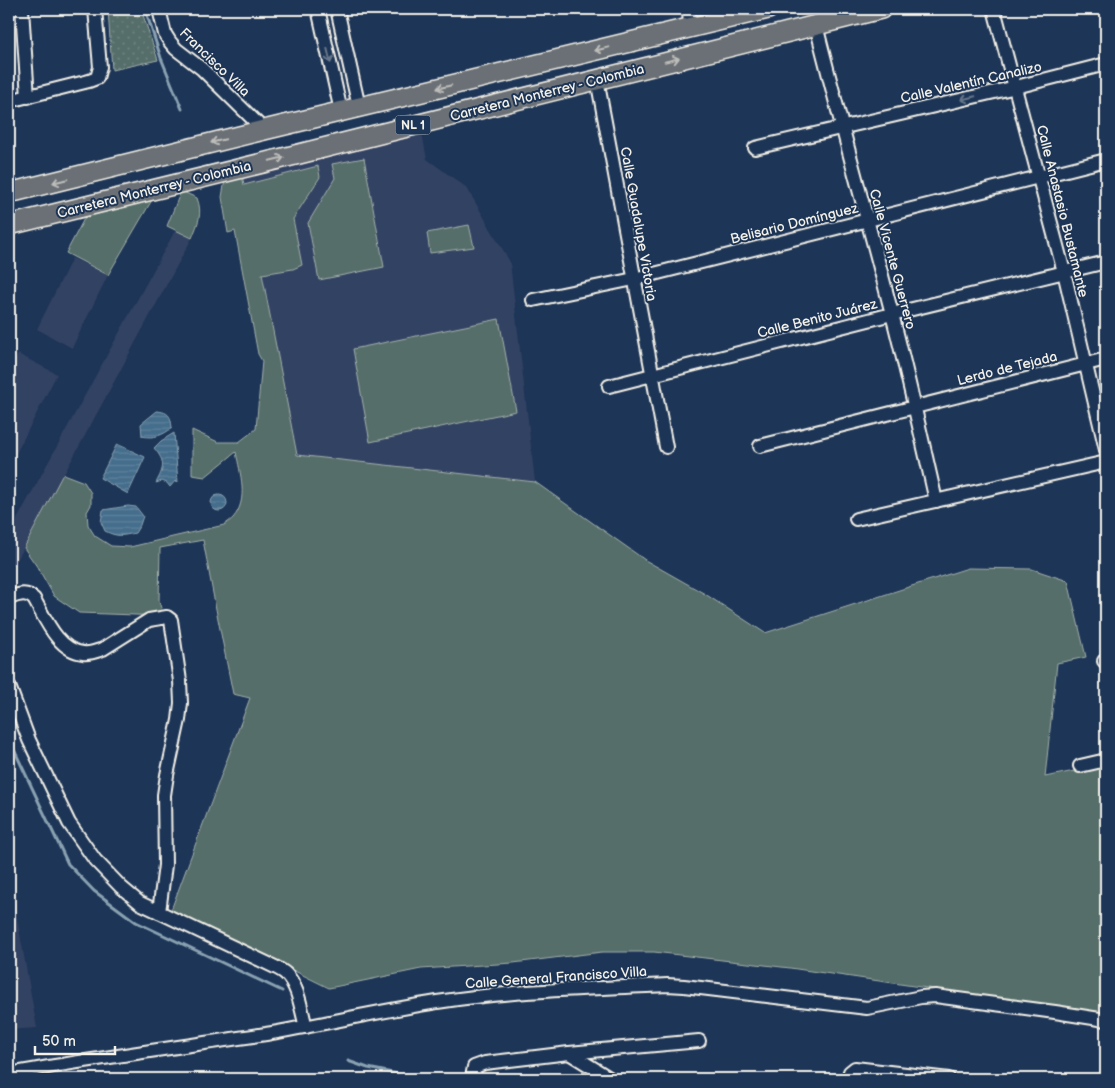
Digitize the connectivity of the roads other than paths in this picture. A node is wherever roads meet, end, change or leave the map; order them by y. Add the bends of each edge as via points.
1 (22, 9) edge
2 (96, 9) edge
3 (159, 9) edge
4 (318, 9) edge
5 (337, 9) edge
6 (689, 9) edge
7 (768, 9) edge
8 (877, 9) edge
9 (994, 9) edge
10 (816, 25) junction
11 (690, 28) junction
12 (342, 30) junction
13 (324, 34) junction
14 (1106, 64) edge
15 (597, 79) junction
16 (1016, 87) junction
17 (28, 97) junction
18 (9, 101) edge
19 (359, 107) junction
20 (341, 111) junction
21 (843, 128) junction
22 (264, 130) junction
23 (755, 148) dead end
24 (1106, 160) edge
25 (1039, 176) junction
26 (9, 193) edge
27 (867, 220) junction
28 (9, 225) edge
29 (1106, 262) edge
30 (1064, 272) junction
31 (634, 279) junction
32 (533, 300) dead end
33 (892, 314) junction
34 (1106, 359) edge
35 (1086, 364) junction
36 (652, 375) junction
37 (609, 386) dead end
38 (915, 407) junction
39 (760, 446) dead end
40 (666, 447) dead end
41 (1106, 450) edge
42 (1106, 462) edge
43 (936, 501) junction
44 (856, 519) dead end
45 (9, 598) edge
46 (9, 686) edge
47 (1106, 760) edge
48 (1080, 766) dead end
49 (159, 912) junction
50 (1106, 1020) edge
51 (306, 1027) junction
52 (699, 1041) dead end
53 (569, 1053) junction
54 (9, 1074) edge
55 (918, 1077) edge
56 (477, 1079) edge
57 (611, 1079) edge
58 (848, 1079) edge
59 (949, 1079) edge

1 - 17 street
2 - 17 street via 100,66 97,78
3 - 22 street, Francisco Villa via 165,34 176,49 202,69
4 - 13 street
5 - 12 street
6 - 11 street
7 - 11 main road, Carretera Monterrey - Colombia / NL 1
8 - 10 main road, Carretera Monterrey - Colombia / NL 1
9 - 16 street, Calle Anastasio Bustamante
15 -> 10 main road, Carretera Monterrey - Colombia / NL 1
10 - 21 street, Calle Vicente Guerrero
11 -> 19 main road, Carretera Monterrey - Colombia / NL 1
12 - 13 street
12 - 19 street
13 -> 20 street
14 - 16 street, Calle Valentín Canalizo
28 -> 15 main road, Carretera Monterrey - Colombia / NL 1
15 - 31 street, Calle Guadalupe Victoria
16 -> 21 street, Calle Valentín Canalizo
16 - 25 street, Calle Anastasio Bustamante
17 - 18 street
19 - 20 main road, Carretera Monterrey - Colombia / NL 1
20 - 22 main road, Carretera Monterrey - Colombia / NL 1
21 - 23 street, Calle Valentín Canalizo
21 - 27 street, Calle Vicente Guerrero
22 -> 26 main road, Carretera Monterrey - Colombia / NL 1
24 - 25 street, Belisario Domínguez
25 - 27 street, Belisario Domínguez
25 - 30 street, Calle Anastasio Bustamante
27 - 31 street, Belisario Domínguez
27 - 33 street, Calle Vicente Guerrero
29 - 30 street, Calle Benito Juárez
30 - 33 street, Calle Benito Juárez
30 - 35 street, Calle Anastasio Bustamante
31 - 32 street, Belisario Domínguez
31 - 36 street, Calle Guadalupe Victoria
33 - 36 street, Calle Benito Juárez
33 - 38 street, Calle Vicente Guerrero
34 - 35 street, Lerdo de Tejada
35 - 38 street, Lerdo de Tejada
35 - 41 street, Calle Anastasio Bustamante
36 - 37 street, Calle Benito Juárez
36 - 40 street, Calle Guadalupe Victoria
38 - 39 street, Lerdo de Tejada
38 - 43 street, Calle Vicente Guerrero
42 - 43 street
43 - 44 street
45 - 49 street via 21,594 31,596 62,642 69,649 84,653 103,649 150,620 167,617 171,620 181,703 164,796 166,865
46 - 49 street via 29,740 70,823 95,860 120,887 140,903
47 - 48 street
49 - 51 street via 285,973 296,990
50 - 51 street, Calle General Francisco Villa via 935,996 860,1008 667,985 488,995
51 - 54 street, Calle General Francisco Villa
52 - 53 street
53 - 56 street via 485,1063 474,1067 472,1072
53 - 57 street
55 - 58 street via 857,1068 850,1072
55 - 59 street

